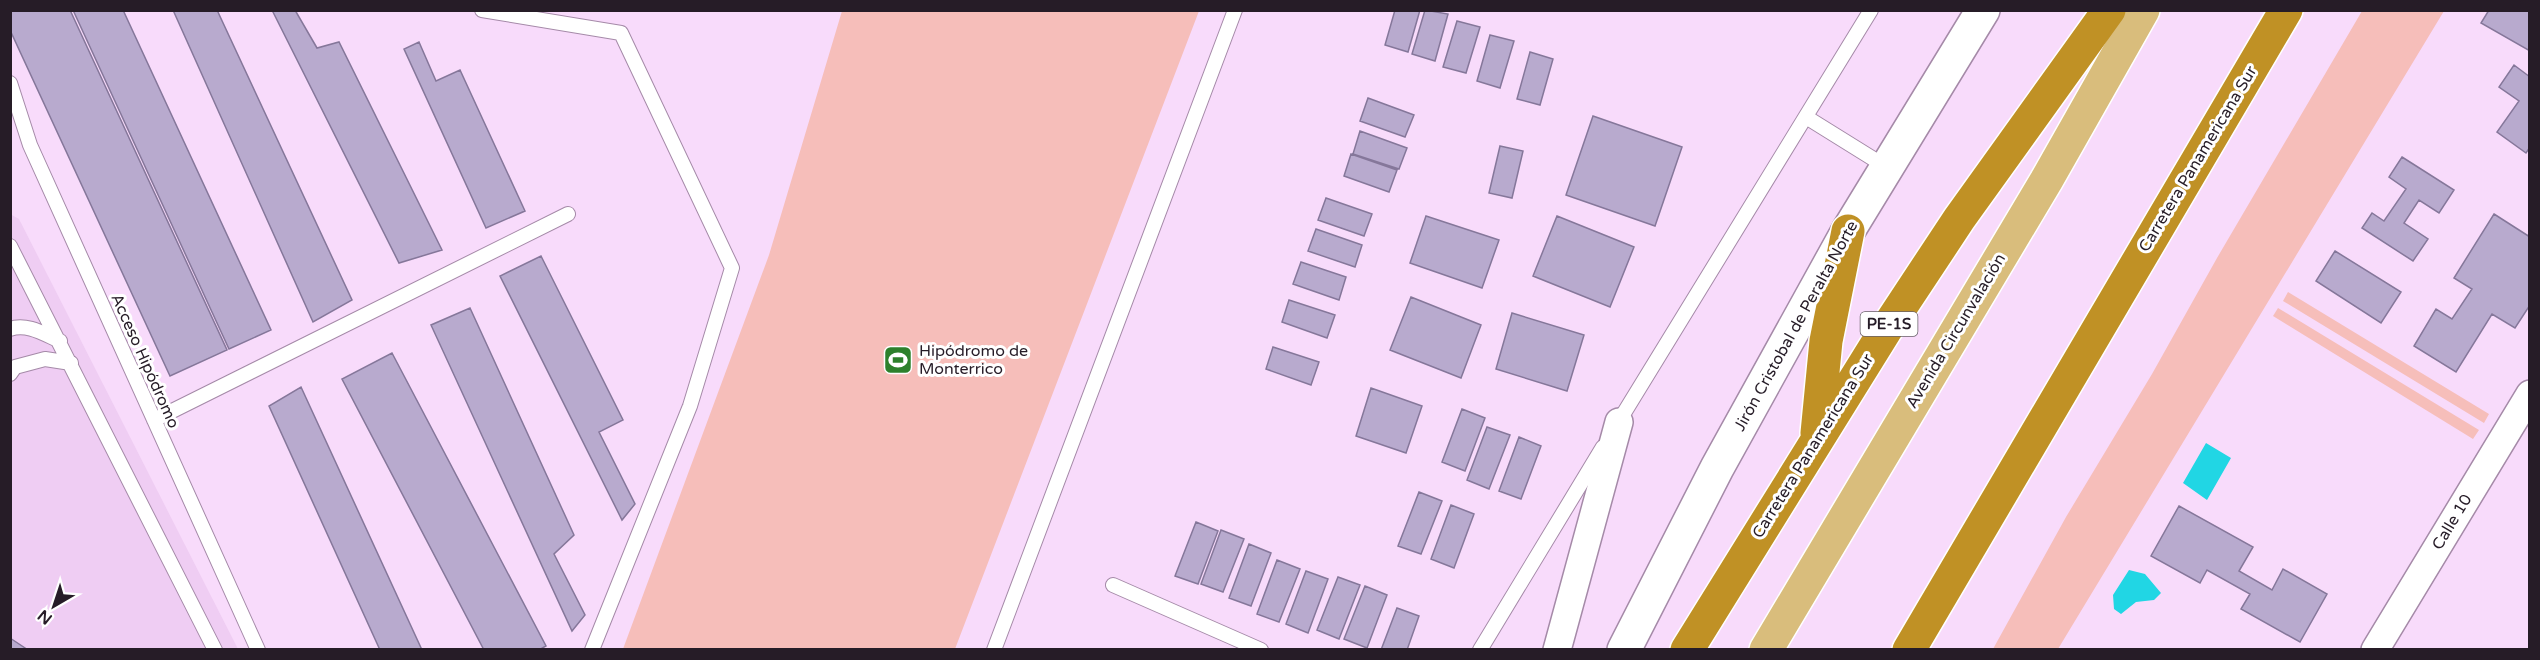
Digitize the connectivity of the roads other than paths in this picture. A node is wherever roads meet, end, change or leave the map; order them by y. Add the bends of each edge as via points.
1 (482, 10) edge
2 (1235, 10) edge
3 (1871, 10) edge
4 (1983, 10) edge
5 (2109, 10) edge
6 (2143, 10) edge
7 (2286, 10) edge
8 (10, 83) edge
9 (1806, 117) junction
10 (1888, 168) junction
11 (568, 214) dead end
12 (1848, 231) junction
13 (10, 246) edge
14 (10, 329) edge
15 (60, 341) junction
16 (74, 368) junction
17 (10, 374) edge
18 (2529, 394) edge
19 (154, 420) junction
20 (1618, 422) junction
21 (1816, 440) junction
22 (1113, 585) dead end
23 (215, 650) edge
24 (258, 650) edge
25 (592, 650) edge
26 (994, 650) edge
27 (1261, 650) edge
28 (1480, 650) edge
29 (1557, 650) edge
30 (1624, 650) edge
31 (1687, 650) edge
32 (1766, 650) edge
33 (1909, 650) edge
34 (2375, 650) edge

1 - 25 lane via 621,33 732,268 690,406
2 - 26 lane
3 - 9 lane
4 - 10 street, Jirón Cristobal de Peralta Norte
5 - 21 highway, Carretera Panamericana Sur / PE-1S via 1959,219
6 - 32 main road, Avenida Circunvalación via 2040,191
7 - 33 highway, Carretera Panamericana Sur
8 - 19 lane, Acceso Hipódromo via 30,145
9 - 10 lane
9 - 20 lane
10 - 12 street, Jirón Cristobal de Peralta Norte
11 - 19 lane
12 - 21 highway via 1826,341
12 - 30 street, Jirón Cristobal de Peralta Norte via 1717,468
13 - 15 lane
14 - 15 lane via 34,329
15 - 16 lane
16 - 17 lane via 45,359 15,368
16 - 23 lane
18 - 34 street, Calle 10
19 - 24 lane, Acceso Hipódromo
20 - 28 lane
20 - 29 street
21 - 31 highway, Carretera Panamericana Sur / PE-1S
22 - 27 lane

